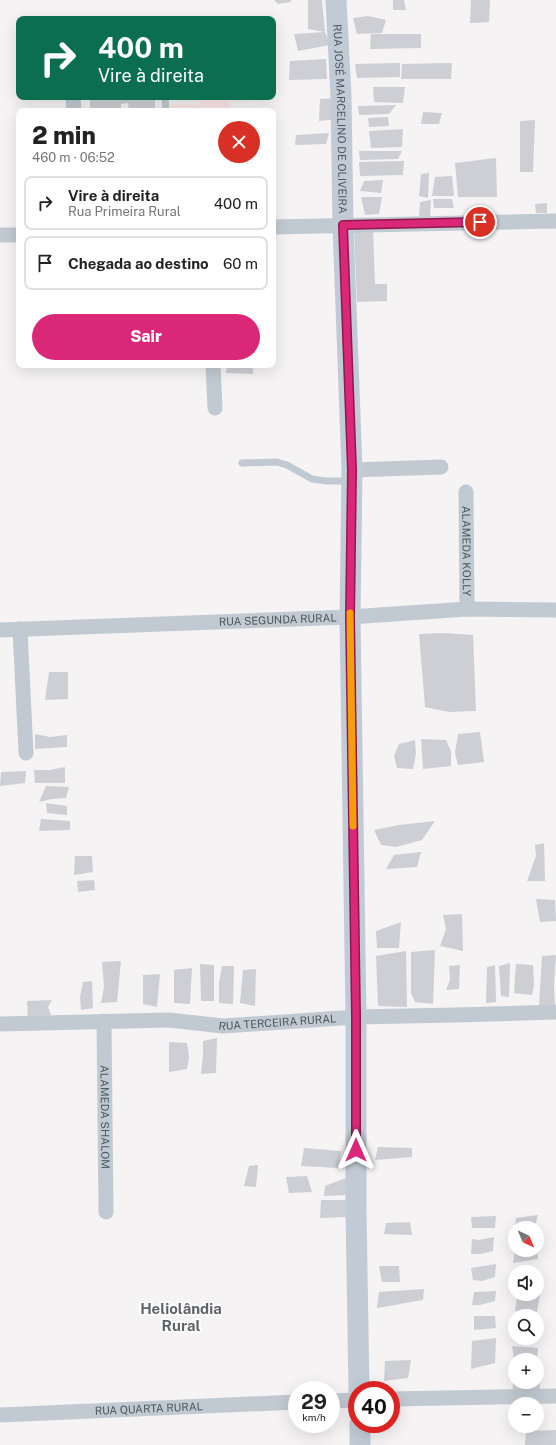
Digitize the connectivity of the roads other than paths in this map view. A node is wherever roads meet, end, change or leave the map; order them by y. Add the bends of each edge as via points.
1 (336, 0) edge
2 (556, 221) edge
3 (343, 225) junction
4 (276, 227) edge
5 (0, 235) edge
6 (16, 235) edge
7 (213, 368) edge
8 (215, 408) dead end
9 (242, 463) dead end
10 (441, 467) dead end
11 (348, 477) junction
12 (466, 492) dead end
13 (467, 610) junction
14 (556, 610) edge
15 (350, 617) junction
16 (20, 629) junction
17 (0, 630) edge
18 (26, 752) dead end
19 (556, 1012) edge
20 (356, 1017) junction
21 (104, 1022) junction
22 (0, 1024) edge
23 (106, 1212) dead end
24 (359, 1381) edge
25 (556, 1396) edge
26 (400, 1399) edge
27 (288, 1402) edge
28 (0, 1415) edge
29 (360, 1433) edge
30 (360, 1445) edge

1 - 3 street, RUA JOSÉ MARCELINO DE OLIVEIRA via 342,96
2 - 3 street
3 - 4 street
3 - 11 street, RUA JOSÉ MARCELINO DE OLIVEIRA
5 - 6 street
7 - 8 street
9 - 11 lane via 277,462 312,479 326,481
10 - 11 street
11 - 15 street, RUA JOSÉ MARCELINO DE OLIVEIRA
12 - 13 street, ALAMEDA KOLLY
13 - 14 street, RUA SEGUNDA RURAL
13 - 15 street, RUA SEGUNDA RURAL
15 - 16 street, RUA SEGUNDA RURAL
15 - 20 street, RUA JOSÉ MARCELINO DE OLIVEIRA
16 - 17 street, RUA SEGUNDA RURAL
16 - 18 street
19 - 20 street, RUA TERCEIRA RURAL
20 - 21 street, RUA TERCEIRA RURAL via 223,1026 169,1020
20 - 24 street, RUA JOSÉ MARCELINO DE OLIVEIRA
21 - 22 street, RUA TERCEIRA RURAL
21 - 23 street, ALAMEDA SHALOM
25 - 26 street
27 - 28 street, RUA QUARTA RURAL
29 - 30 street

